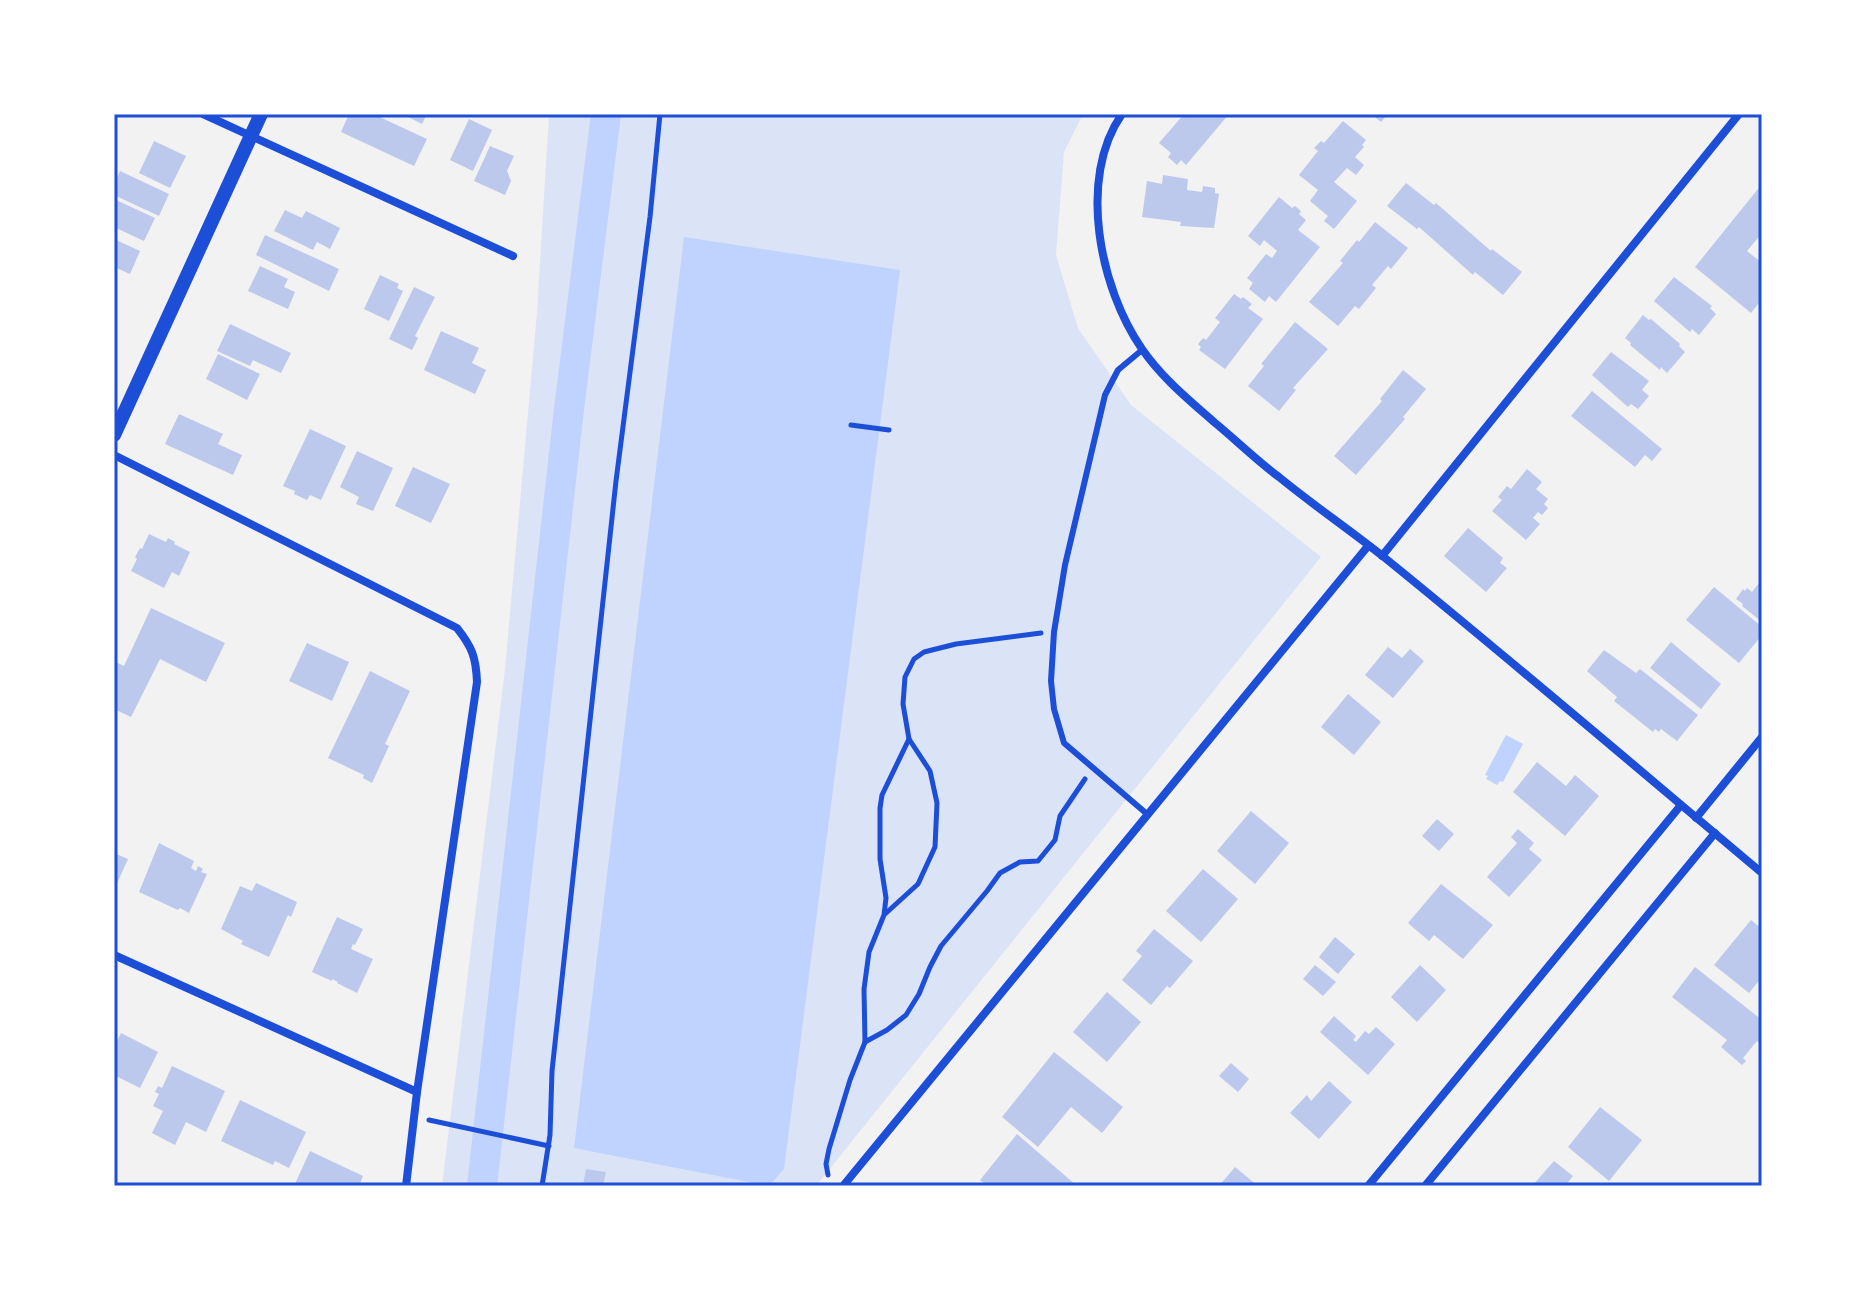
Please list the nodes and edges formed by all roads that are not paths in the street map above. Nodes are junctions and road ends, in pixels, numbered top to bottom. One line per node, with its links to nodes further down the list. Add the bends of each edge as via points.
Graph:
1 (203, 114): 5 (street)
2 (261, 114): 5 (street)
3 (1122, 114): 7 (street, via 1105,154 1098,223 1112,291)
4 (1739, 114): 11 (street)
5 (250, 136): 6 (street); 8 (street)
6 (513, 256)
7 (1142, 350): 10 (street, via 1165,379); 14 (lane, via 1118,370 1105,395 1065,565 1051,681 1064,743)
8 (114, 435)
9 (114, 455): 19 (street, via 457,628 469,643 477,682)
10 (1368, 546): 11 (street); 14 (street)
11 (1382, 556): 13 (street)
12 (1762, 737): 15 (street)
13 (1681, 805): 15 (street); 22 (street)
14 (1147, 814): 21 (street)
15 (1696, 818): 16 (street)
16 (1715, 833): 17 (street); 23 (street)
17 (1762, 873)
18 (114, 955): 19 (street)
19 (417, 1092): 20 (street)
20 (406, 1186)
21 (843, 1186)
22 (1368, 1186)
23 (1425, 1186)

